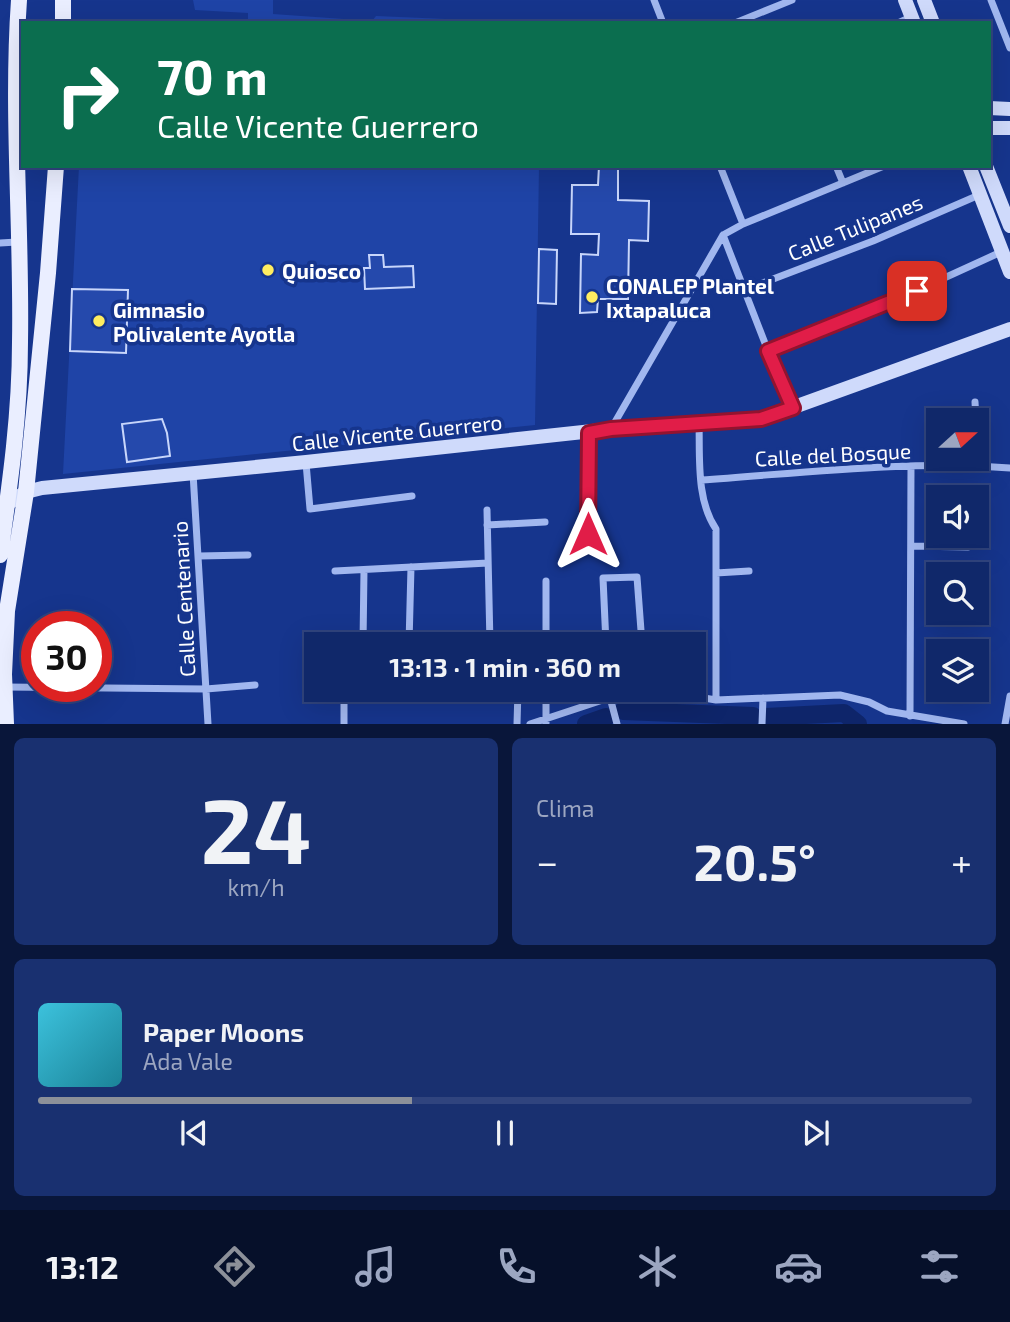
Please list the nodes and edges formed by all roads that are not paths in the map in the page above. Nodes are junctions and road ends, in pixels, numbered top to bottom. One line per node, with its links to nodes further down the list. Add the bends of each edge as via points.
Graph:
1 (19, 0): 13 (main road)
2 (63, 0): 8 (main road)
3 (654, 0): 9 (street)
4 (792, 0): 10 (street)
5 (905, 0): 11 (street)
6 (924, 0): 12 (street)
7 (991, 0): 14 (street)
8 (63, 21)
9 (662, 21)
10 (740, 21)
11 (908, 21)
12 (932, 21)
13 (20, 40): 15 (main road)
14 (1010, 48)
15 (19, 99): 31 (main road)
16 (991, 108): 17 (street)
17 (1010, 109)
18 (991, 128): 19 (street)
19 (1010, 128)
20 (56, 168): 51 (main road)
21 (721, 168): 28 (street)
22 (837, 168): 26 (street)
23 (879, 168): 26 (street)
24 (970, 168): 27 (street)
25 (987, 168): 29 (street)
26 (843, 183): 28 (street)
27 (979, 195): 33 (street); 35 (street, Calle Tulipanes)
28 (743, 224): 30 (street)
29 (1010, 226)
30 (723, 236): 35 (street); 42 (street)
31 (17, 242): 32 (street); 53 (main road, via 20,342 16,441)
32 (0, 243)
33 (1001, 252): 34 (street); 37 (street)
34 (1010, 272)
35 (744, 290): 37 (street)
36 (1010, 329): 39 (street, Calle Vicente Guerrero)
37 (768, 351): 39 (street)
38 (975, 402): 40 (street)
39 (793, 408): 41 (street, Calle Vicente Guerrero, via 761,419)
40 (975, 408)
41 (699, 422): 42 (street, Calle Vicente Guerrero); 50 (street)
42 (611, 429): 43 (street, Calle Vicente Guerrero)
43 (589, 433): 44 (street, Calle Vicente Guerrero); 57 (street)
44 (306, 462): 49 (street, Calle Vicente Guerrero); 52 (street, via 310,509)
45 (911, 467): 46 (street, Calle del Bosque); 50 (street, Calle del Bosque); 58 (street)
46 (926, 467)
47 (989, 467): 48 (street, Calle del Bosque)
48 (1010, 468)
49 (193, 474): 51 (street, Calle Vicente Guerrero); 62 (street, Calle Centenario)
50 (701, 480): 68 (street, via 707,517 716,529)
51 (26, 492): 53 (street, Calle Vicente Guerrero); 77 (main road, via 7,611)
52 (412, 496)
53 (4, 504): 60 (main road)
54 (487, 510): 56 (street)
55 (545, 522): 56 (street)
56 (487, 524): 63 (street)
57 (588, 534)
58 (911, 546): 59 (street); 89 (street)
59 (926, 546)
60 (0, 555)
61 (248, 555): 62 (street)
62 (199, 556): 78 (street, Calle Centenario)
63 (488, 563): 64 (street); 72 (street)
64 (411, 568): 65 (street); 71 (street)
65 (364, 570): 66 (street); 70 (street)
66 (335, 571)
67 (749, 571): 68 (street)
68 (716, 573): 82 (street)
69 (546, 581): 73 (street)
70 (363, 632)
71 (409, 632)
72 (490, 632)
73 (546, 632)
74 (605, 632): 75 (street, via 603,578 637,576)
75 (641, 632)
76 (255, 685): 78 (street)
77 (5, 687): 78 (street); 91 (main road)
78 (206, 689): 92 (street, Calle Centenario)
79 (1010, 696): 88 (street)
80 (706, 698): 82 (street)
81 (763, 698): 82 (street); 89 (street, via 840,695); 97 (street)
82 (716, 700)
83 (344, 702): 93 (street)
84 (518, 702): 94 (street)
85 (546, 702): 90 (street)
86 (590, 702): 90 (street)
87 (611, 702): 96 (street)
88 (1009, 705): 99 (street)
89 (910, 716): 98 (street)
90 (546, 721): 95 (street)
91 (6, 723)
92 (208, 723)
93 (344, 723)
94 (517, 723)
95 (530, 723)
96 (617, 723)
97 (762, 723)
98 (964, 723)
99 (1005, 723)

